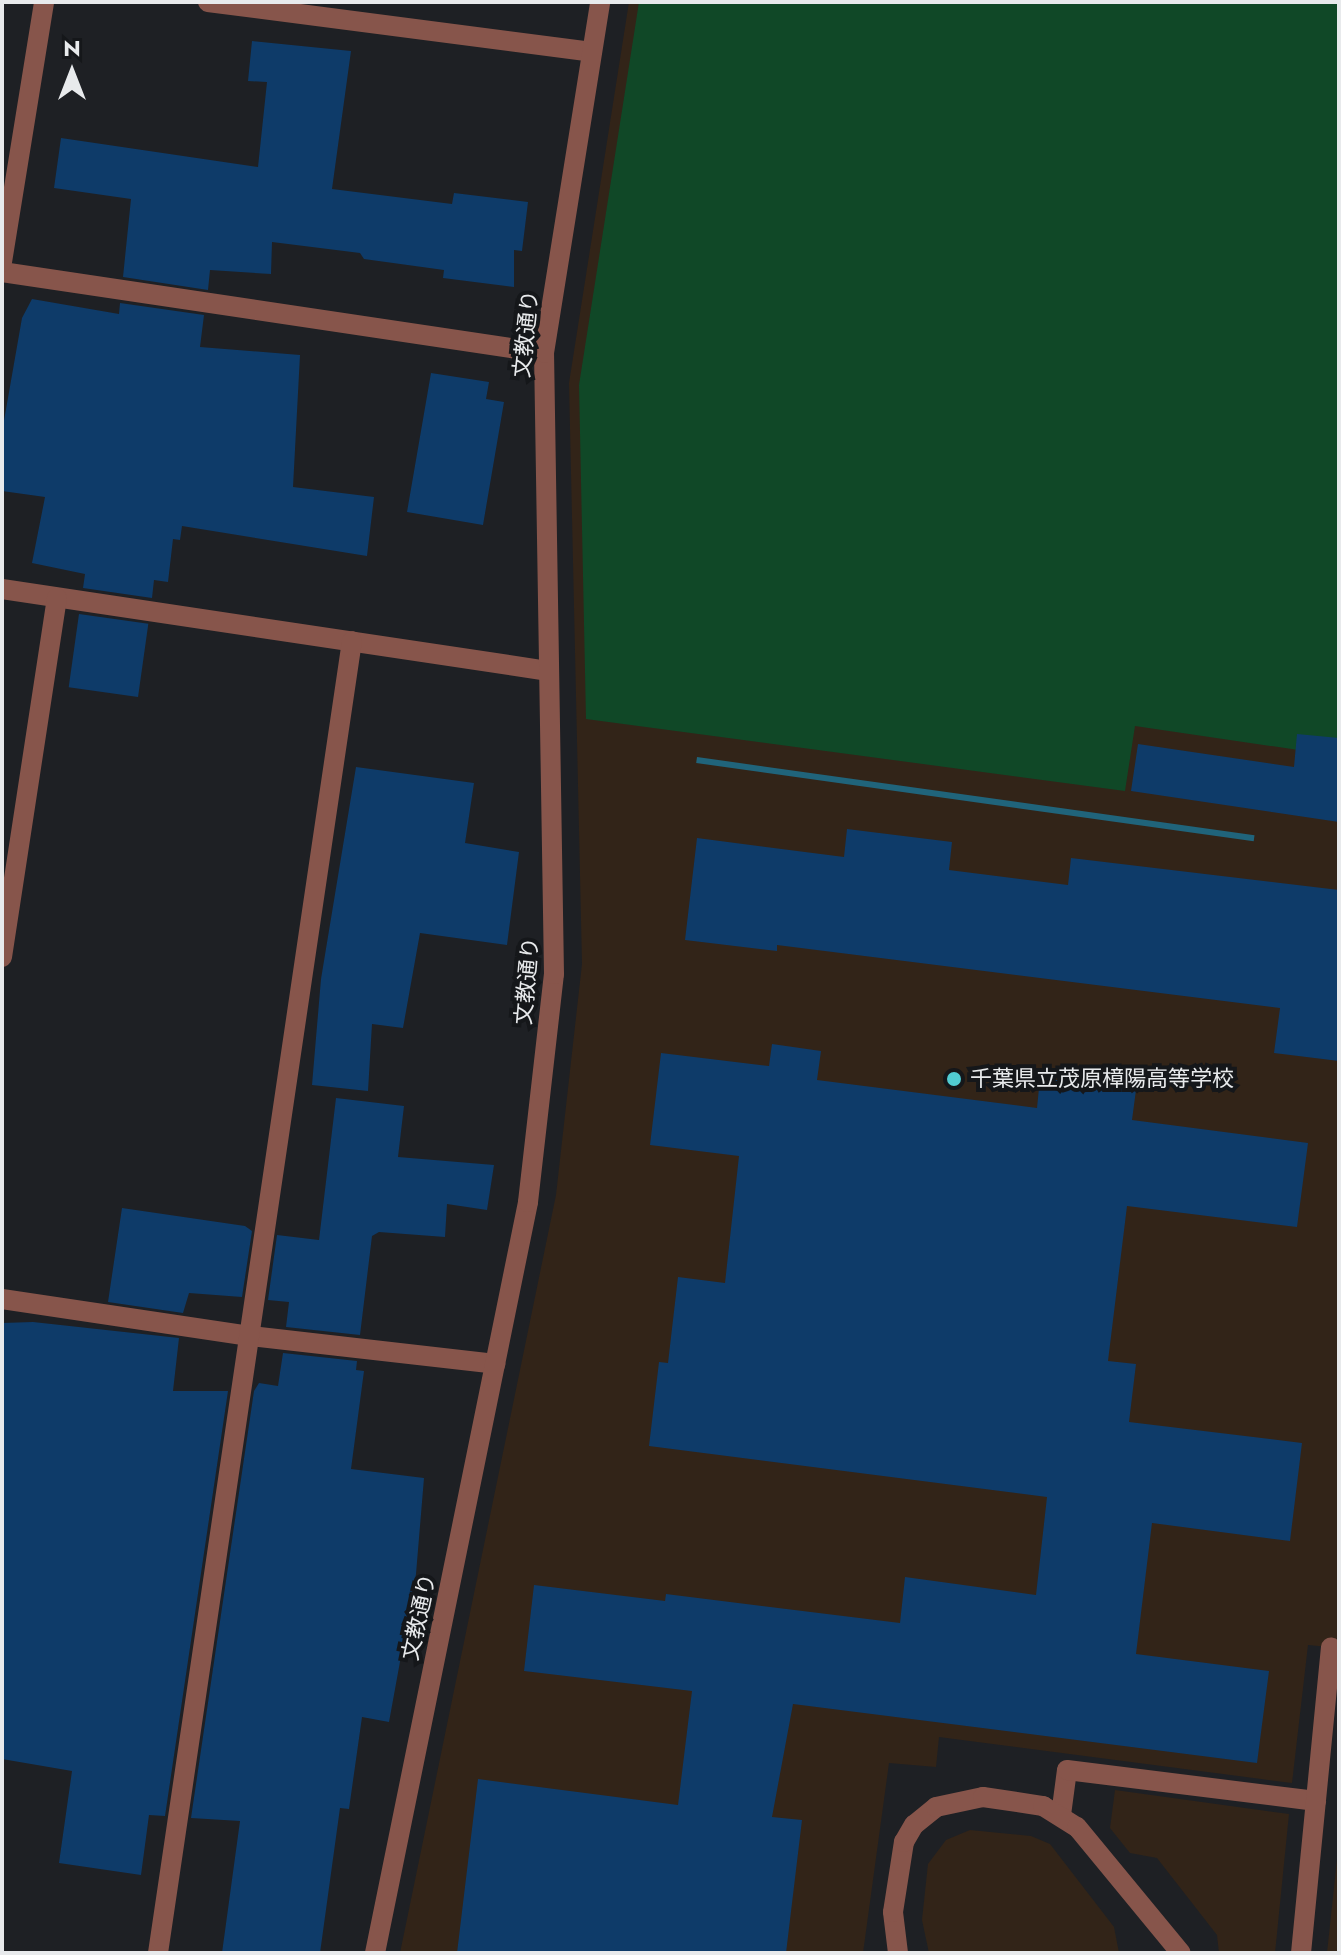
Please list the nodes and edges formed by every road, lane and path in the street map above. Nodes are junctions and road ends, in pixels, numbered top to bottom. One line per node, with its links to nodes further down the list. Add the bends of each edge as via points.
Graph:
1 (44, 2): 5 (street)
2 (208, 2): 4 (street)
3 (600, 2): 4 (street, 文教通り)
4 (592, 52): 7 (street, 文教通り)
5 (2, 262)
6 (2, 272): 7 (street)
7 (544, 353): 11 (street, 文教通り)
8 (2, 589): 9 (street)
9 (57, 598): 10 (street); 12 (street)
10 (352, 641): 11 (street); 14 (street)
11 (549, 671): 15 (street, 文教通り, via 554,974 528,1202)
12 (2, 957)
13 (2, 1299): 14 (street)
14 (251, 1336): 15 (street); 19 (street)
15 (495, 1364): 20 (street, 文教通り)
16 (1331, 1647): 17 (street)
17 (1316, 1801): 18 (street, via 1067,1770); 23 (street)
18 (1061, 1815): 21 (street, via 1010,1797 983,1797 936,1807 914,1825 897,1864 893,1912); 22 (street, via 1077,1827)
19 (158, 1953)
20 (375, 1953)
21 (898, 1953)
22 (1181, 1953)
23 (1301, 1953)

